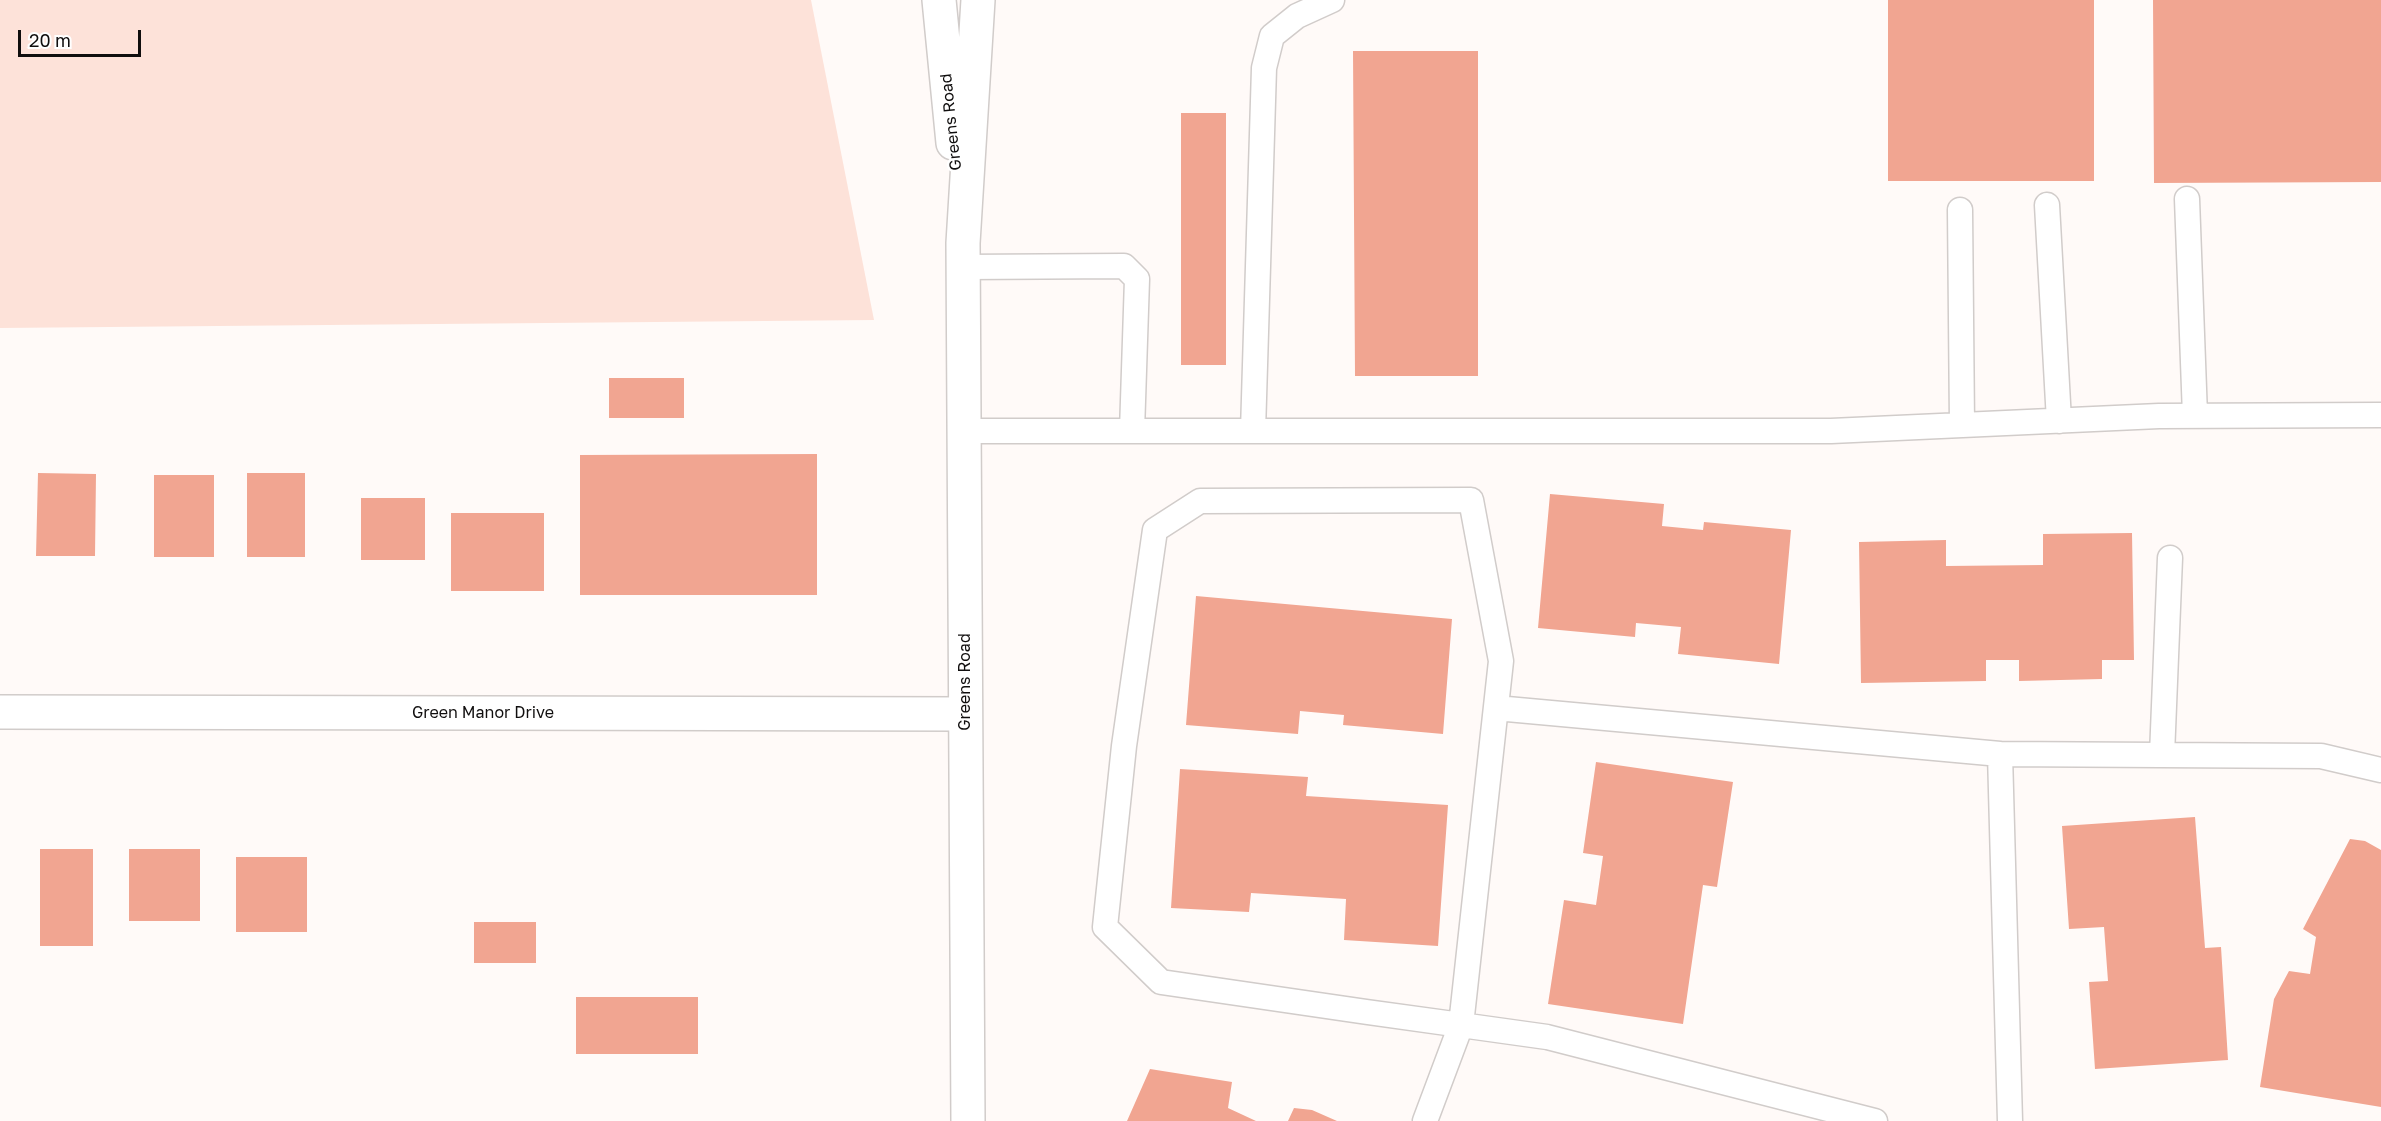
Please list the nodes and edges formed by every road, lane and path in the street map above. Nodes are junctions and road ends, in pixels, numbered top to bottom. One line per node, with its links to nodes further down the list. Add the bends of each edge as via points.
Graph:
1 (939, 0): 7 (main road, Greens Road)
2 (978, 0): 7 (main road, Greens Road)
3 (1332, 0): 14 (lane, via 1297,16 1272,36 1264,68)
4 (2187, 199): 9 (lane)
5 (2047, 205): 10 (lane)
6 (1960, 210): 11 (lane)
7 (963, 255): 12 (main road, Greens Road); 13 (lane, via 1124,266 1137,279)
8 (2381, 415): 9 (lane)
9 (2195, 416): 10 (lane)
10 (2059, 421): 11 (lane)
11 (1962, 425): 14 (lane, via 1831,431)
12 (964, 431): 13 (lane); 18 (main road, Greens Road)
13 (1132, 431): 14 (lane)
14 (1253, 431)
15 (2170, 558): 20 (lane)
16 (1496, 708): 19 (lane); 22 (lane); 22 (lane, via 1501,661 1472,500 1200,501 1155,530 1124,746 1105,927 1161,982)
17 (0, 712): 18 (main road, Green Manor Drive)
18 (965, 714): 23 (main road, Greens Road)
19 (2000, 754): 20 (lane); 26 (lane)
20 (2162, 755): 21 (lane, via 2321,756)
21 (2381, 770)
22 (1461, 1025): 24 (lane); 25 (lane, via 1548,1037)
23 (968, 1121)
24 (1425, 1121)
25 (1875, 1121)
26 (2010, 1121)

